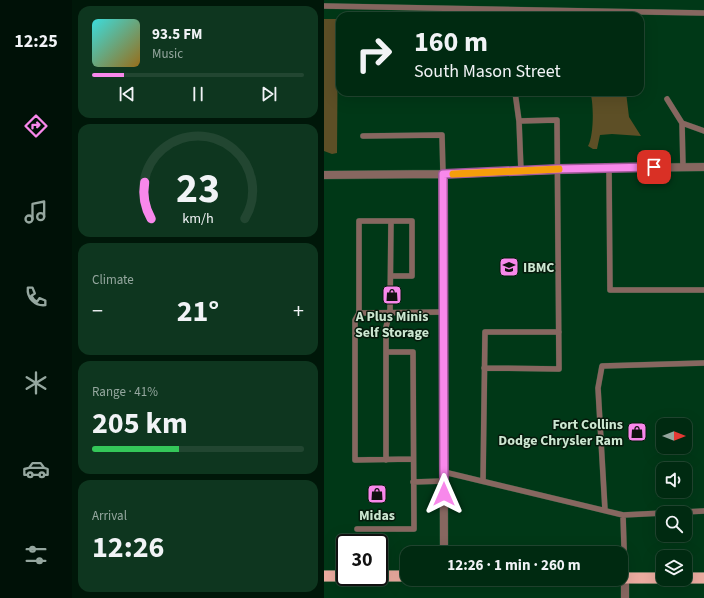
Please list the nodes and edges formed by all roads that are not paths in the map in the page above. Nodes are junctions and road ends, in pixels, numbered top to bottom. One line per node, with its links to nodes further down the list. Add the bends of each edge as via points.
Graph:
1 (324, 6): 2 (lane)
2 (704, 13)
3 (516, 96): 5 (lane)
4 (667, 99): 6 (lane)
5 (519, 121): 12 (lane, via 557,120); 13 (lane)
6 (682, 123): 7 (lane); 9 (lane)
7 (704, 131)
8 (363, 136): 14 (lane, via 442,135)
9 (683, 167): 10 (street); 11 (street)
10 (704, 167)
11 (609, 168): 12 (street); 18 (lane, via 610,290)
12 (558, 169): 13 (street); 22 (lane)
13 (521, 171): 14 (street)
14 (443, 174): 15 (street); 20 (street)
15 (324, 175)
16 (391, 221): 17 (lane); 17 (lane, via 412,221 412,276); 21 (lane, via 359,221)
17 (391, 276): 19 (lane)
18 (704, 290)
19 (390, 312): 20 (lane); 21 (lane); 23 (lane, via 386,327)
20 (443, 312): 28 (street)
21 (358, 313): 27 (lane, via 355,320 355,460)
22 (559, 332): 25 (lane, via 484,332); 25 (lane, via 559,369)
23 (386, 352): 26 (lane, via 413,352); 27 (lane)
24 (704, 363): 31 (lane, via 602,366 598,388)
25 (484, 368): 29 (lane)
26 (413, 459): 27 (lane); 30 (lane)
27 (386, 460)
28 (444, 477): 29 (lane); 30 (lane); 35 (street)
29 (483, 481): 31 (lane)
30 (413, 482): 34 (lane, via 414,529)
31 (605, 510): 33 (lane)
32 (704, 510): 33 (lane)
33 (623, 514): 36 (lane)
34 (357, 529)
35 (444, 546)
36 (623, 546)
37 (324, 576): 38 (highway)
38 (336, 576)
39 (388, 576): 40 (highway)
40 (400, 576)
41 (628, 578): 42 (highway)
42 (656, 578)
43 (692, 578): 44 (highway)
44 (704, 578)
45 (624, 586): 46 (street)
46 (625, 598)

